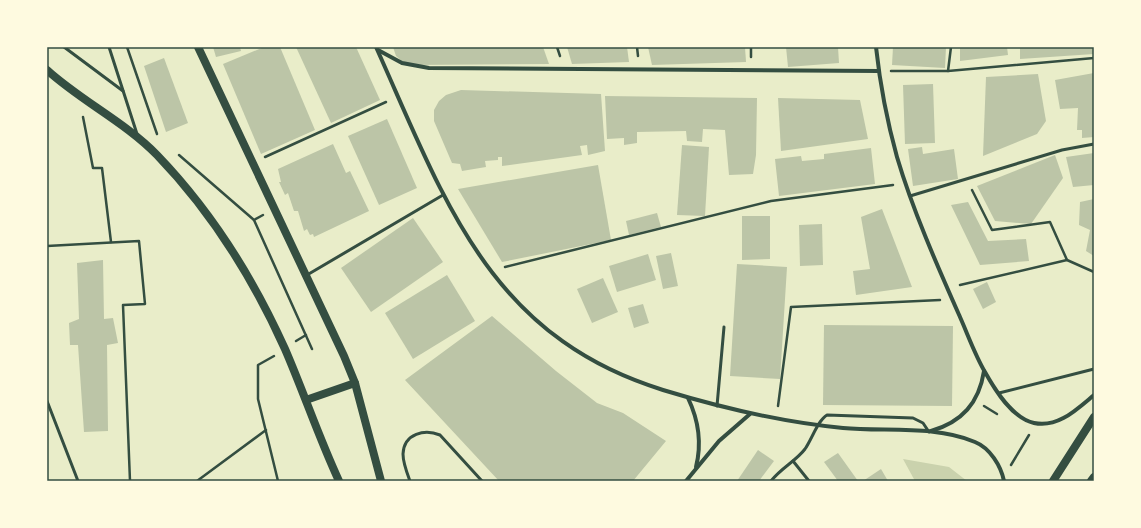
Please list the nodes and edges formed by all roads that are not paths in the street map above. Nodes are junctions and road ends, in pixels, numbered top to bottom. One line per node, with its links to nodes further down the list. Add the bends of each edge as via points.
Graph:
1 (64, 47): 8 (lane)
2 (109, 47): 8 (lane)
3 (198, 47): 13 (main road)
4 (876, 47): 7 (street)
5 (377, 48): 7 (street, via 402,63 429,68); 11 (street)
6 (47, 70): 9 (main road)
7 (879, 71): 12 (street, via 890,128)
8 (123, 91): 9 (lane)
9 (138, 138): 21 (main road, via 157,155 192,195 225,238 253,284 285,349)
10 (1094, 144): 12 (lane, via 1062,150)
11 (443, 195): 13 (lane); 20 (street, via 489,271 530,315 577,352 631,379)
12 (910, 196): 16 (street)
13 (306, 276): 17 (main road)
14 (724, 327): 23 (lane)
15 (1094, 369): 18 (lane)
16 (984, 371): 18 (street); 27 (street, via 982,386 967,411 956,421)
17 (355, 384): 21 (main road); 33 (main road)
18 (999, 393): 19 (street, via 1020,417 1033,423 1048,424 1062,420)
19 (1094, 395)
20 (688, 398): 23 (street); 29 (street, via 696,416 700,437)
21 (306, 400): 32 (main road)
22 (47, 401): 31 (lane)
23 (717, 406): 24 (street)
24 (750, 414): 26 (street); 29 (street, via 719,441)
25 (1094, 417): 40 (main road)
26 (819, 426): 27 (street); 27 (lane, via 820,420 827,415 906,418 918,420); 28 (lane, via 805,449)
27 (929, 432): 39 (street, via 954,434 978,443 996,460)
28 (793, 461): 37 (lane); 38 (lane)
29 (695, 470): 36 (street)
30 (1094, 477): 41 (main road)
31 (78, 481)
32 (340, 481)
33 (381, 481)
34 (410, 481): 35 (lane, via 404,461 404,446 414,435 432,432 440,435)
35 (482, 481)
36 (686, 481)
37 (771, 481)
38 (809, 481)
39 (1004, 481)
40 (1053, 481)
41 (1091, 481)

